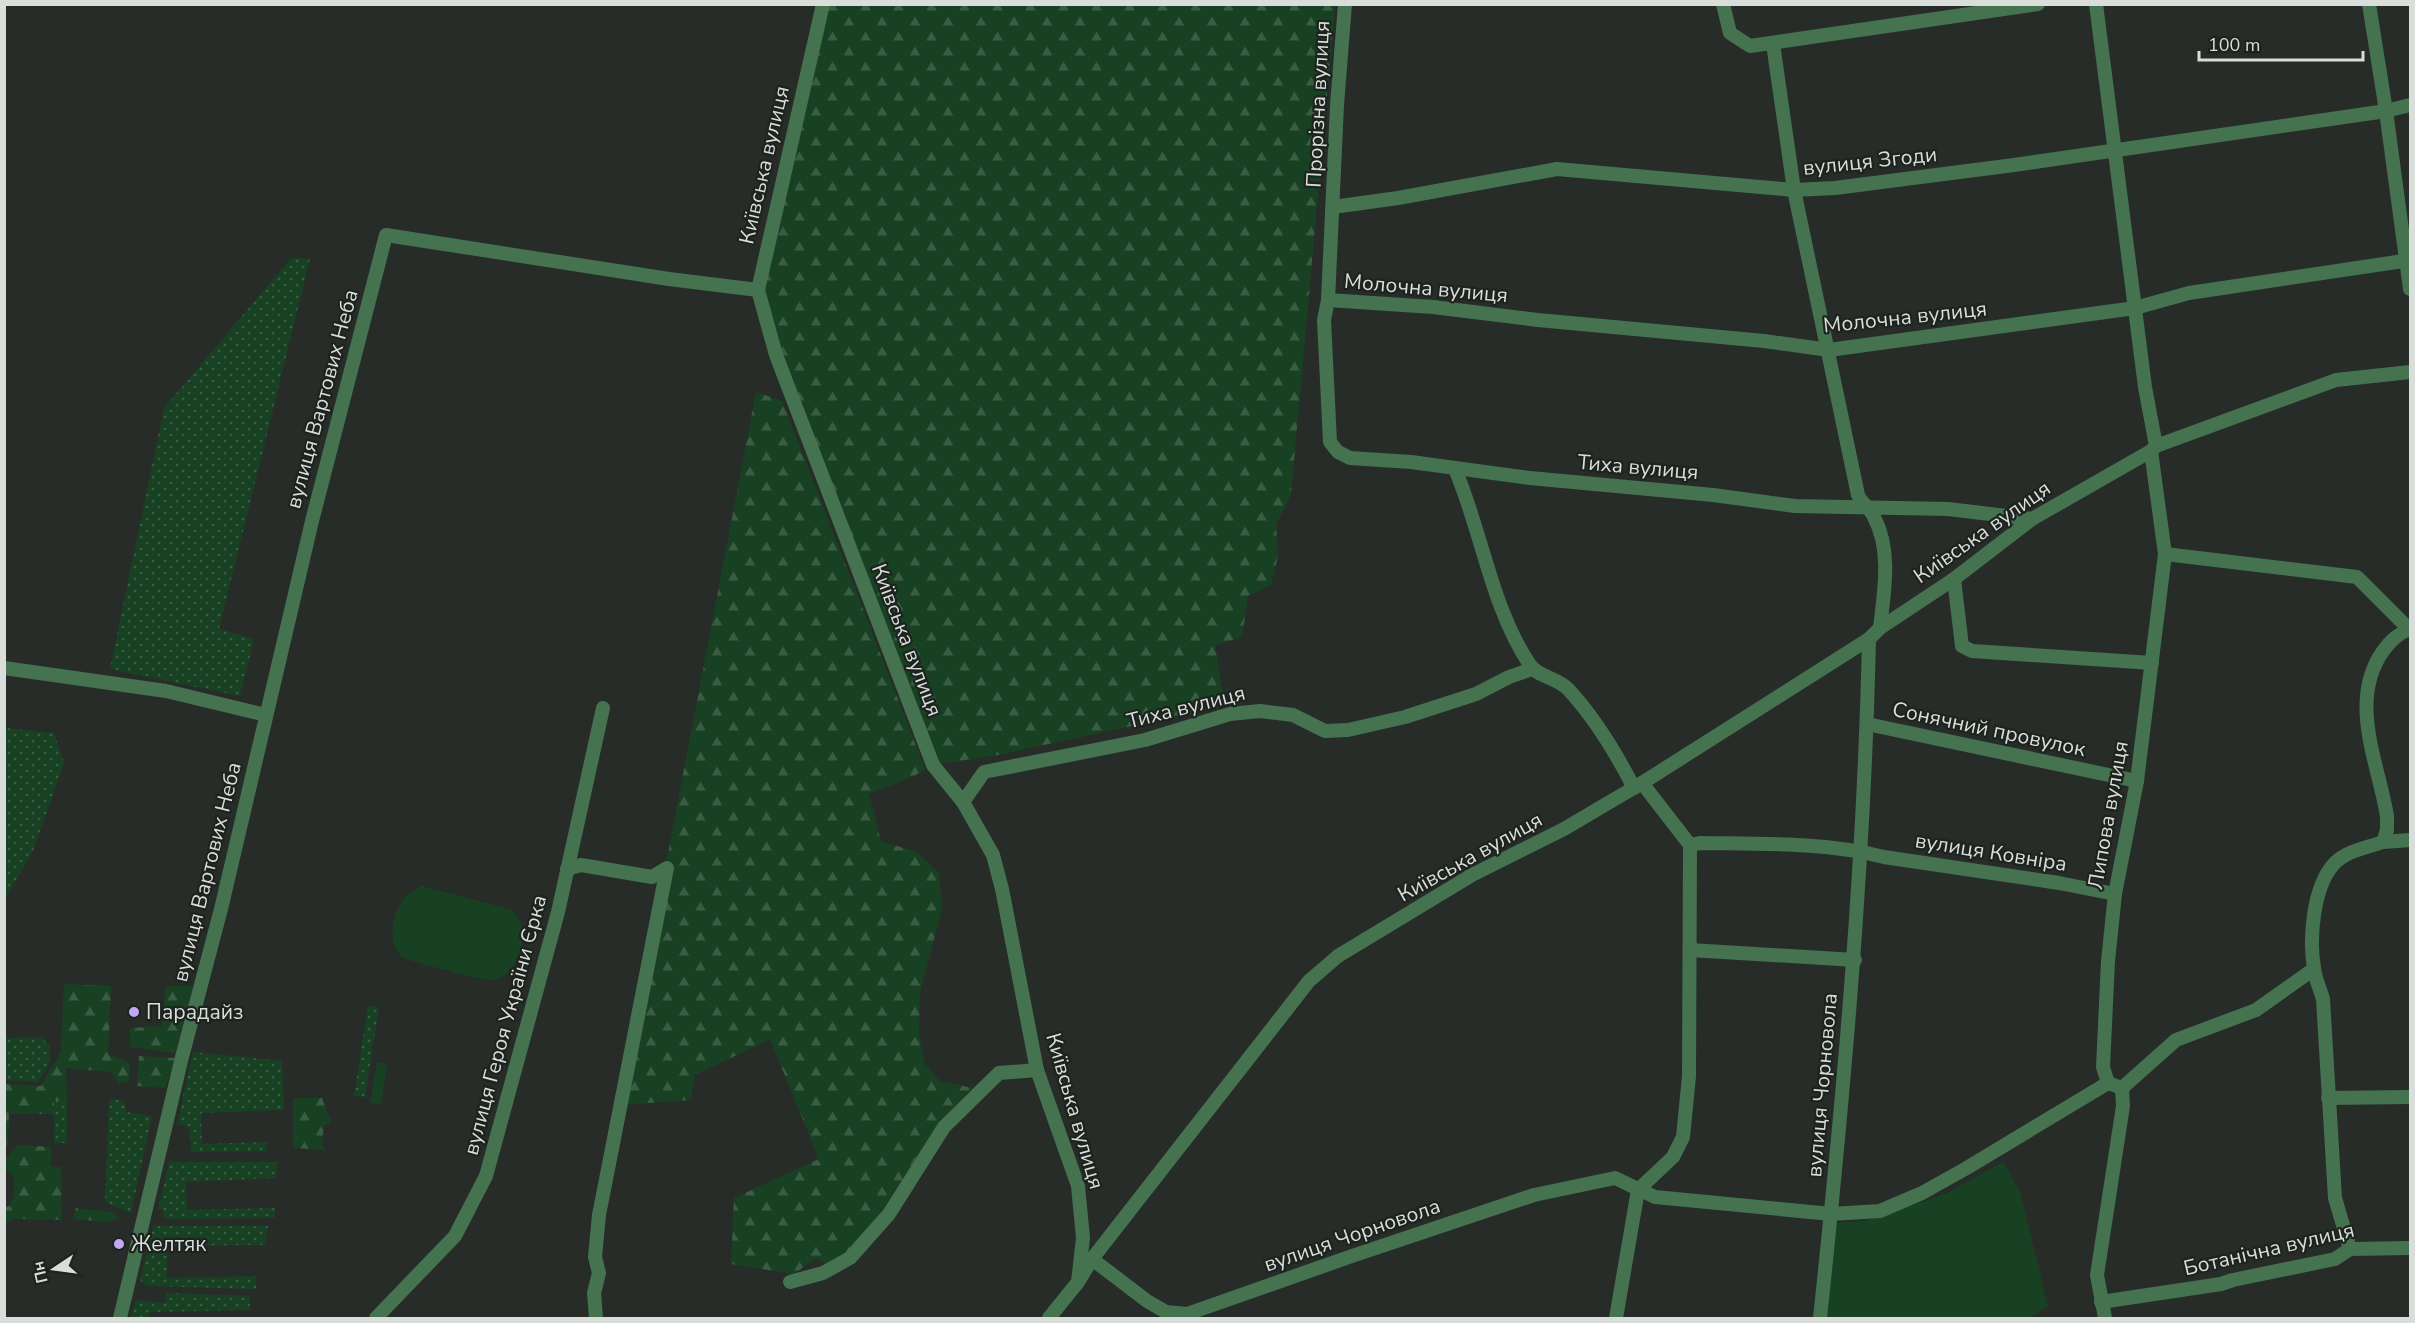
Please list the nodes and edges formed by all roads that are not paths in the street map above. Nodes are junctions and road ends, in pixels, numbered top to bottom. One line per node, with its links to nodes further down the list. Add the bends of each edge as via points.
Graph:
1 (823, 4): 15 (street, Київська вулиця)
2 (1346, 4): 12 (street, Прорізна вулиця)
3 (1723, 4): 7 (street, via 1730,33 1750,46)
4 (2038, 4): 7 (street)
5 (2096, 4): 10 (street, Липова вулиця)
6 (2369, 4): 9 (street)
7 (1773, 44): 11 (street)
8 (2410, 105): 9 (street, вулиця Згоди)
9 (2386, 111): 10 (street, вулиця Згоди); 13 (street)
10 (2115, 150): 11 (street, вулиця Згоди, via 1835,188); 17 (street, Липова вулиця)
11 (1794, 190): 12 (street, вулиця Згоди, via 1557,169); 18 (street)
12 (1333, 207): 16 (street, Прорізна вулиця)
13 (2408, 260): 14 (street); 17 (street, Молочна вулиця, via 2189,293)
14 (2410, 289)
15 (758, 290): 33 (street, вулиця Вартових Неба, via 386,234); 37 (street, Київська вулиця, via 776,355 924,743 933,765)
16 (1328, 300): 18 (street, Молочна вулиця, via 1433,307); 21 (street, Тиха вулиця, via 1325,331 1330,442 1350,458)
17 (2135, 308): 18 (street, Молочна вулиця); 20 (street, Липова вулиця)
18 (1829, 350): 22 (street, via 1858,495)
19 (2410, 372): 20 (street, Київська вулиця, via 2336,381)
20 (2154, 448): 23 (street, Київська вулиця); 24 (street, Липова вулиця)
21 (1455, 469): 22 (street, Тиха вулиця, via 1795,506); 31 (street, via 1495,588 1517,645)
22 (1868, 507): 23 (street, Тиха вулиця, via 1948,509); 26 (street, via 1882,540 1886,566)
23 (2032, 519): 25 (street, Київська вулиця)
24 (2165, 554): 27 (street, via 2356,577); 29 (street, Липова вулиця)
25 (1954, 579): 26 (street, Київська вулиця); 29 (street, via 1959,636 1962,646 1972,651)
26 (1880, 628): 28 (street, Київська вулиця)
27 (2410, 629): 39 (street, via 2390,641 2378,658 2365,700 2368,733 2387,816)
28 (1869, 639): 34 (street, вулиця Чорновола); 36 (street, Київська вулиця)
29 (2152, 663): 35 (street, Липова вулиця)
30 (4, 668): 33 (street, via 166,691)
31 (1532, 669): 36 (street, via 1566,687); 37 (street, Тиха вулиця, via 1466,697 1348,730 1325,731 1293,715 1271,712 1230,714 1145,740 984,772)
32 (603, 708): 42 (street, вулиця Героя України Єрка)
33 (266, 715): 60 (street, вулиця Вартових Неба)
34 (1867, 724): 35 (street, Сонячний провулок); 41 (street, вулиця Чорновола)
35 (2137, 781): 43 (street, Липова вулиця)
36 (1638, 785): 40 (street); 56 (street, Київська вулиця, via 1564,829 1472,875 1338,956 1316,975)
37 (963, 802): 47 (street, Київська вулиця, via 993,855)
38 (2410, 840): 39 (street)
39 (2383, 842): 46 (street, via 2350,853 2332,865 2319,892 2312,928)
40 (1690, 844): 41 (street, via 1781,844); 44 (street)
41 (1861, 851): 43 (street, вулиця Ковніра); 45 (street, вулиця Чорновола)
42 (567, 870): 61 (street, вулиця Героя України Єрка, via 486,1176 455,1236); 62 (street, via 581,865 652,877 667,868 599,1215)
43 (2115, 894): 48 (street, Липова вулиця, via 2103,1067)
44 (1690, 950): 45 (street); 52 (street, via 1689,1076 1683,1137 1673,1157)
45 (1855, 960): 53 (street, вулиця Чорновола)
46 (2314, 969): 49 (street, via 2256,1010 2176,1040); 51 (street, via 2324,999)
47 (1037, 1070): 57 (street, via 999,1074 944,1127 889,1214 850,1258 823,1273); 58 (street, Київська вулиця, via 1078,1186 1083,1238)
48 (2108, 1083): 49 (street); 53 (street, via 1922,1192 1880,1211)
49 (2122, 1088): 59 (street, via 2123,1106 2097,1275)
50 (2410, 1097): 51 (street)
51 (2328, 1098): 55 (street, via 2335,1198)
52 (1638, 1190): 53 (street, вулиця Чорновола, via 1654,1197); 56 (street, вулиця Чорновола, via 1615,1178 1534,1195 1187,1314 1166,1312); 64 (street)
53 (1831, 1214): 65 (street, вулиця Чорновола)
54 (2410, 1248): 55 (street, Ботанічна вулиця)
55 (2350, 1249): 59 (street, Ботанічна вулиця, via 2335,1258 2221,1284)
56 (1092, 1259): 58 (street, Київська вулиця)
57 (790, 1282)
58 (1078, 1282): 63 (street, Київська вулиця)
59 (2102, 1302): 66 (street)
60 (120, 1318)
61 (376, 1318)
62 (596, 1318)
63 (1049, 1318)
64 (1616, 1318)
65 (1820, 1318)
66 (2105, 1318)

